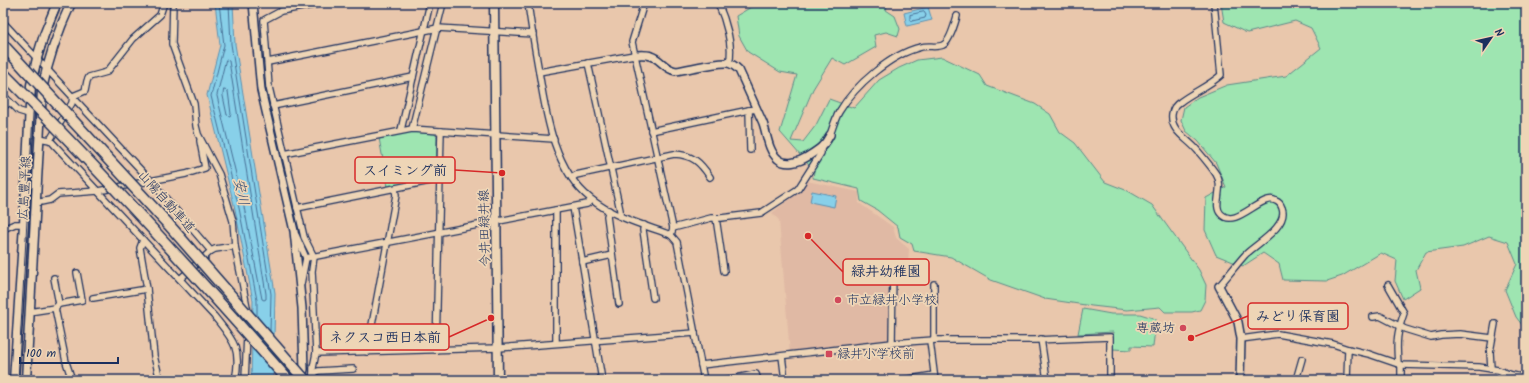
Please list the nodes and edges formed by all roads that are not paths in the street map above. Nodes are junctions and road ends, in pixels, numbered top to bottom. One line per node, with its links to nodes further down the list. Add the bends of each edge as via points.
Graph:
1 (58, 3): 23 (main road, 広島豊平線)
2 (71, 3): 27 (main road, 広島豊平線, via 55,38)
3 (164, 3): 32 (street, via 160,15 133,38 107,72 89,77 85,91)
4 (172, 3): 42 (street, via 172,44 194,104)
5 (253, 3): 72 (street, via 261,90)
6 (324, 3): 14 (street)
7 (430, 3): 18 (street)
8 (443, 3): 17 (street)
9 (494, 3): 19 (main road, 今井田緑井線)
10 (528, 3): 20 (street)
11 (644, 3): 22 (street, via 632,42)
12 (718, 3): 26 (street, via 727,29)
13 (1214, 3): 91 (street, via 1221,75 1173,108 1174,127 1197,149 1217,175 1220,190 1217,206 1220,214 1226,218 1234,218 1269,199 1276,200 1284,213 1281,221 1269,235 1246,254)
14 (317, 4): 24 (street, via 281,11 264,20)
15 (957, 16): 44 (street, via 948,40 943,45 921,47 891,60 863,83 839,113)
16 (3, 22): 23 (street)
17 (438, 28): 18 (street); 19 (street); 38 (street)
18 (424, 30): 24 (street); 30 (street)
19 (494, 31): 20 (street); 43 (main road, 今井田緑井線)
20 (532, 34): 28 (street)
21 (3, 45): 120 (highway, 山陽自動車道, bridge)
22 (634, 55): 25 (street); 26 (street, via 650,55 669,70 676,71); 41 (street)
23 (37, 58): 27 (street); 37 (main road, 広島豊平線, via 31,85)
24 (268, 62): 34 (street)
25 (588, 63): 28 (street); 52 (street)
26 (729, 64): 36 (street, via 739,70)
27 (46, 68): 32 (street); 45 (main road, 広島豊平線)
28 (539, 72): 46 (street, via 546,115)
29 (3, 73): 130 (highway, 山陽自動車道, bridge, via 159,235)
30 (413, 77): 34 (street); 39 (street)
31 (3, 96): 33 (street)
32 (73, 96): 47 (street); 56 (street)
33 (10, 102): 35 (street); 37 (street, via 19,111)
34 (273, 106): 50 (street)
35 (3, 107)
36 (753, 109): 41 (street); 48 (street, via 771,148 784,163 804,159); 49 (street)
37 (29, 114): 68 (main road, 広島豊平線)
38 (412, 129): 39 (street); 40 (street)
39 (401, 130): 50 (street)
40 (441, 131): 43 (street); 55 (street)
41 (651, 131): 51 (street)
42 (198, 134): 56 (street, via 205,168); 77 (street, via 219,174 233,221)
43 (496, 135): 46 (street); 67 (main road, 今井田緑井線)
44 (830, 135): 48 (street)
45 (39, 138): 47 (street); 60 (main road, 広島豊平線)
46 (554, 139): 54 (street)
47 (50, 140): 58 (street)
48 (821, 148): 66 (street, via 821,153 798,189 761,213)
49 (750, 150)
50 (284, 154): 62 (street)
51 (657, 158): 52 (street); 53 (street, via 680,155 697,160); 70 (street)
52 (611, 168): 54 (street); 65 (street)
53 (710, 177)
54 (572, 178): 59 (street)
55 (440, 180): 57 (street); 73 (street)
56 (152, 181): 58 (street); 78 (street)
57 (394, 189): 62 (street); 76 (street, via 396,195)
58 (98, 191): 60 (street, via 58,194 50,200); 75 (street)
59 (591, 200): 61 (street, via 587,204); 64 (street)
60 (36, 203): 97 (main road, 広島豊平線)
61 (573, 207): 63 (street); 82 (street)
62 (297, 208): 80 (street, via 304,237)
63 (556, 210): 67 (street); 108 (street)
64 (609, 210): 65 (street); 79 (street, via 607,216)
65 (620, 216): 69 (street)
66 (716, 218): 70 (street); 84 (street)
67 (497, 222): 73 (street); 109 (main road, 今井田緑井線)
68 (24, 224): 71 (street, via 15,224); 124 (main road, 広島豊平線)
69 (644, 225): 74 (street); 94 (street)
70 (673, 228): 74 (street)
71 (3, 229)
72 (294, 231): 81 (street); 90 (street)
73 (439, 233): 76 (street); 111 (street)
74 (671, 235): 101 (street, via 677,242)
75 (143, 240): 87 (street); 92 (street, via 140,248)
76 (386, 243): 80 (street); 112 (street)
77 (235, 246): 78 (street); 129 (street, via 248,312)
78 (211, 251): 87 (street)
79 (612, 255): 82 (street); 95 (street)
80 (314, 257): 81 (street); 113 (street, via 312,271)
81 (306, 258): 90 (street)
82 (582, 262): 106 (street)
83 (909, 266): 107 (street, via 893,266)
84 (724, 271)
85 (77, 273): 96 (street, via 82,300)
86 (54, 278): 96 (street)
87 (180, 279): 128 (street, via 234,342 237,350)
88 (934, 284): 105 (street)
89 (1388, 285): 100 (street, via 1404,313)
90 (300, 286): 131 (street, via 304,369)
91 (1219, 286): 104 (street, via 1238,322)
92 (147, 288): 93 (street); 127 (street, via 154,356)
93 (93, 298)
94 (653, 298)
95 (619, 304)
96 (57, 306): 97 (street); 126 (street, via 66,362)
97 (30, 312): 125 (main road, 広島豊平線)
98 (1373, 316): 100 (street, via 1380,316)
99 (1495, 324): 102 (street)
100 (1400, 326): 102 (street, via 1431,337 1460,334); 117 (street, via 1396,346)
101 (695, 333): 106 (street); 116 (street)
102 (1492, 338): 118 (street)
103 (1041, 339): 105 (street); 140 (street); 141 (street, via 1110,337)
104 (1241, 339): 110 (street, via 1278,334); 142 (street)
105 (932, 340): 107 (street); 121 (street)
106 (596, 341): 108 (street); 134 (street)
107 (892, 343): 114 (street)
108 (556, 344): 109 (street)
109 (498, 348): 111 (street); 133 (main road, 今井田緑井線)
110 (1348, 349): 117 (street); 144 (street)
111 (436, 350): 112 (street)
112 (367, 352): 113 (street)
113 (316, 353): 120 (street)
114 (782, 356): 116 (street); 138 (street)
115 (1302, 359): 143 (street)
116 (701, 364): 135 (street)
117 (1399, 364): 118 (street); 145 (street)
118 (1491, 369): 122 (street)
119 (353, 370): 120 (street, via 318,370)
120 (309, 377): 132 (street)
121 (934, 378): 139 (street)
122 (1511, 378): 123 (street)
123 (1526, 378)
124 (14, 380)
125 (26, 380)
126 (72, 380)
127 (160, 380)
128 (235, 380)
129 (245, 380)
130 (288, 380)
131 (302, 380)
132 (318, 380)
133 (498, 380)
134 (602, 380)
135 (704, 380)
136 (726, 380): 137 (street, via 756,374)
137 (758, 380)
138 (786, 380)
139 (904, 380)
140 (1047, 380)
141 (1110, 380)
142 (1240, 380)
143 (1296, 380)
144 (1347, 380)
145 (1401, 380)

